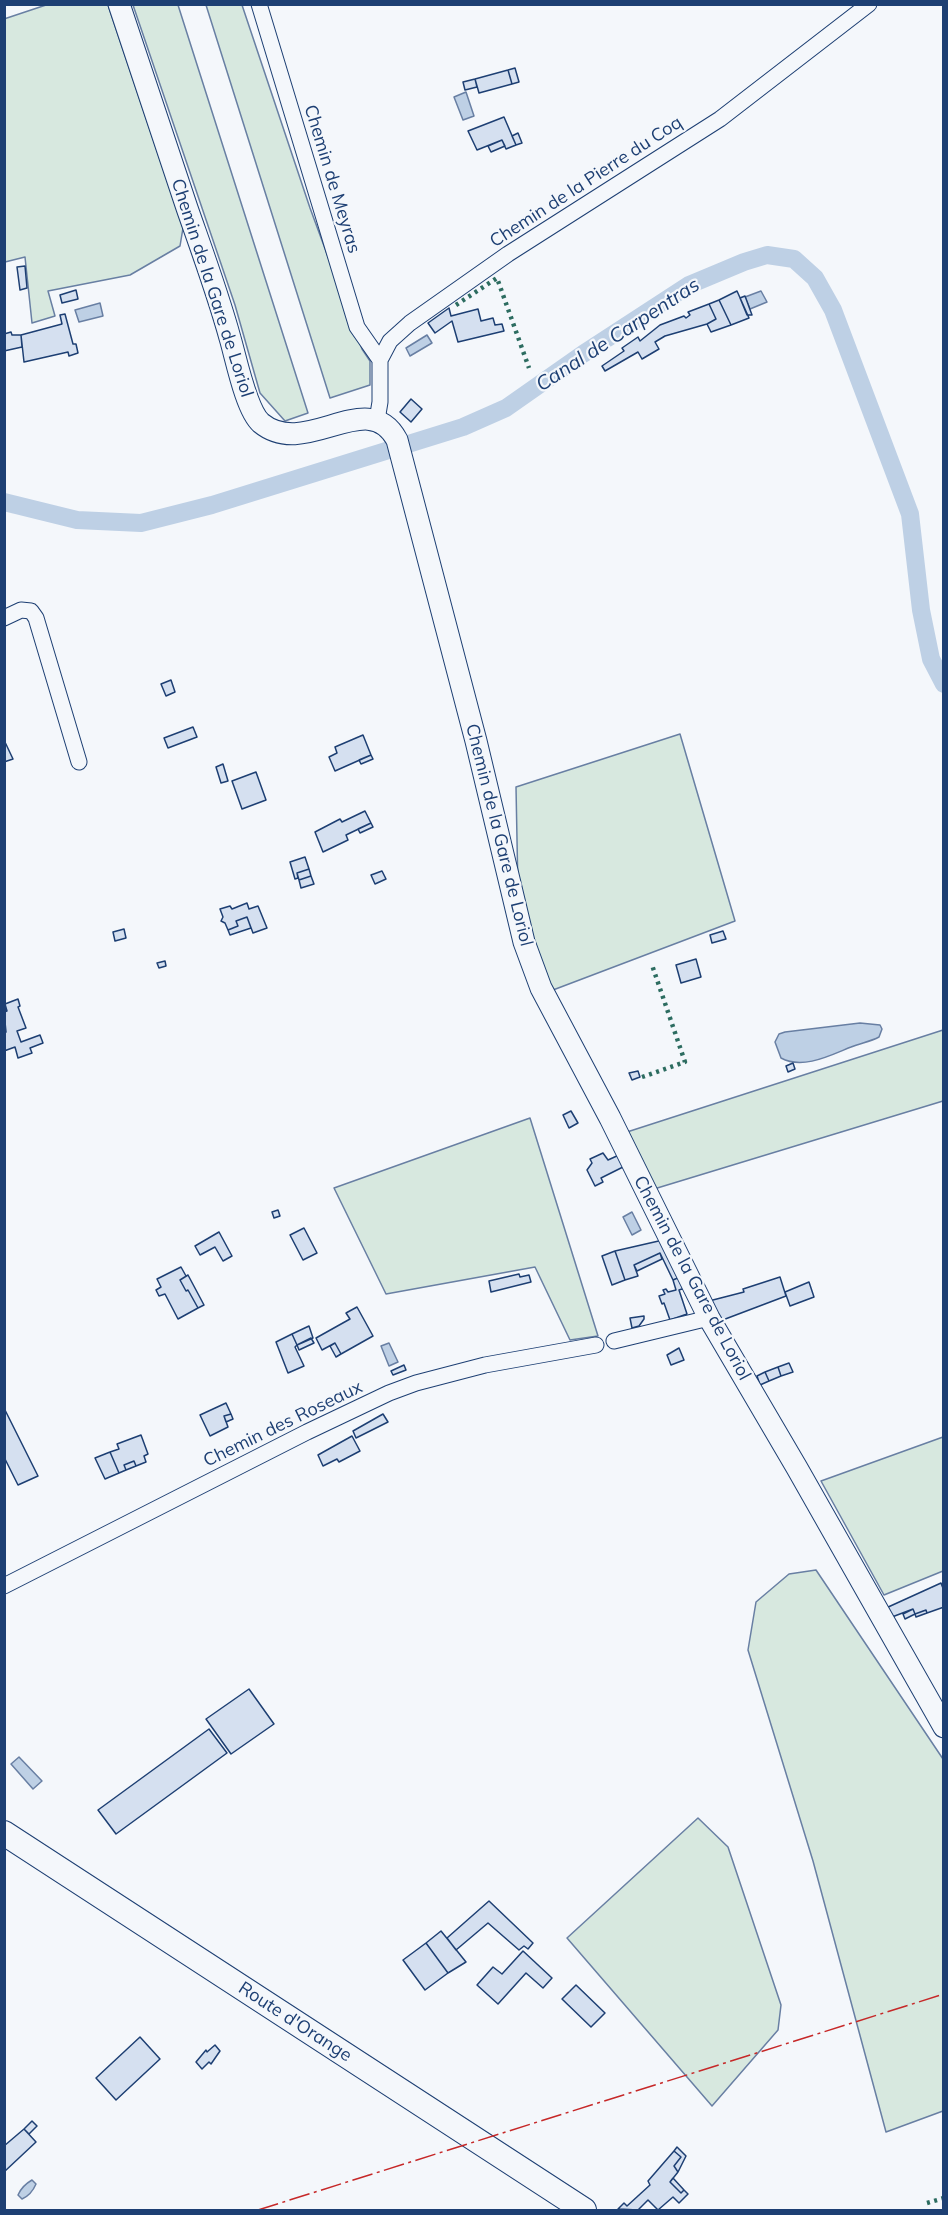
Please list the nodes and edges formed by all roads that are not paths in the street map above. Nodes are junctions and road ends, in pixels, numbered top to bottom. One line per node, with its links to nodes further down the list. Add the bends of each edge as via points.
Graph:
1 (119, 4): 5 (street, Chemin de la Gare de Loriol, via 225,320 250,408 260,422 291,435 360,419)
2 (259, 4): 4 (street, Chemin de Meyras, via 357,327)
3 (869, 4): 4 (street, Chemin de la Pierre du Coq, via 720,119 508,254 410,323 390,340)
4 (380, 360): 5 (street)
5 (377, 420): 8 (street, Chemin de la Gare de Loriol, via 393,431 400,449 524,942 541,988)
6 (4, 618): 7 (street, via 21,610 31,611 36,618)
7 (79, 762)
8 (709, 1318): 9 (street); 12 (street, Chemin de la Gare de Loriol)
9 (614, 1341)
10 (596, 1344): 11 (street, Chemin des Roseaux, via 485,1365 389,1393)
11 (4, 1586)
12 (944, 1726)
13 (4, 1833): 14 (main road, Route d'Orange)
14 (584, 2211)

